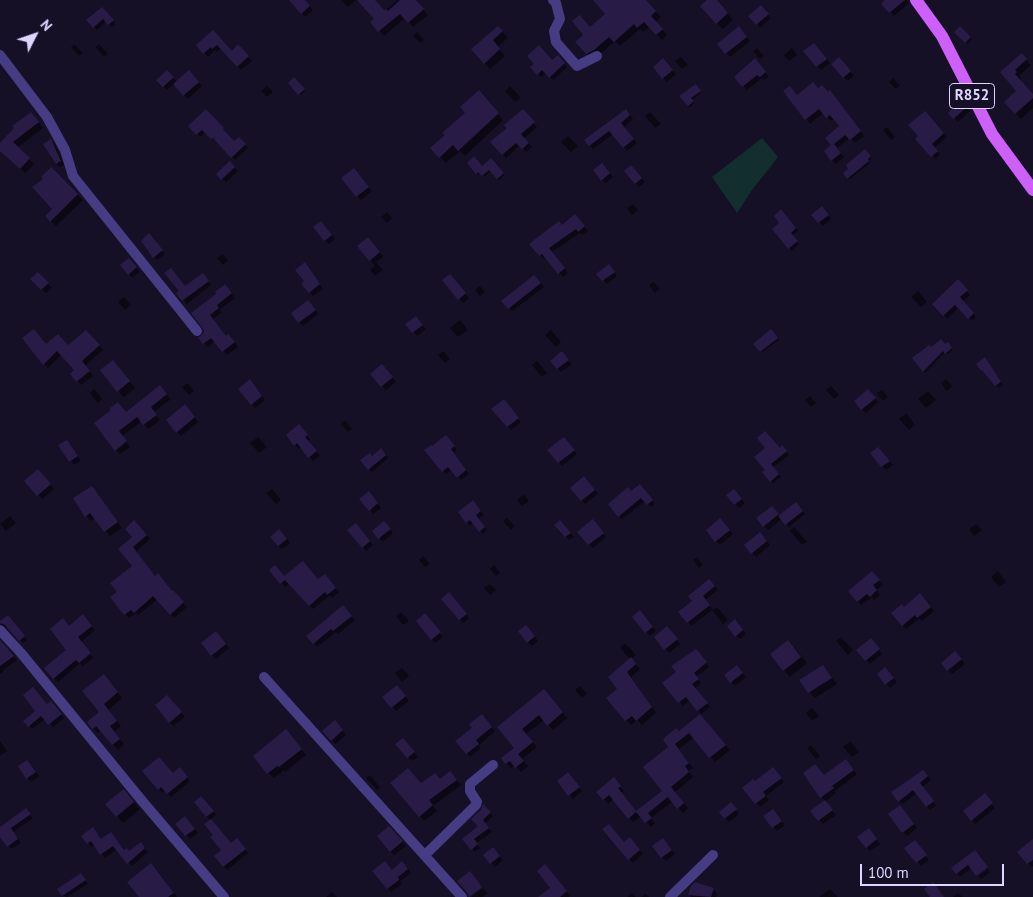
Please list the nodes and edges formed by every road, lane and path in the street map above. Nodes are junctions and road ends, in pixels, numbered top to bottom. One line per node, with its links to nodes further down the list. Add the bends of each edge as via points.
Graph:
1 (553, 0): 4 (street, via 560,19 554,31 556,42 577,66)
2 (916, 0): 5 (main road, R852, via 951,52 982,118)
3 (0, 54): 6 (street, via 48,117 65,150 73,176)
4 (597, 56)
5 (1033, 190)
6 (198, 332)
7 (0, 630): 12 (street)
8 (264, 677): 10 (street)
9 (493, 765): 10 (street, via 470,784 470,791 478,802 476,805)
10 (425, 855): 13 (street)
11 (713, 855): 14 (street)
12 (224, 897)
13 (462, 897)
14 (670, 897)

